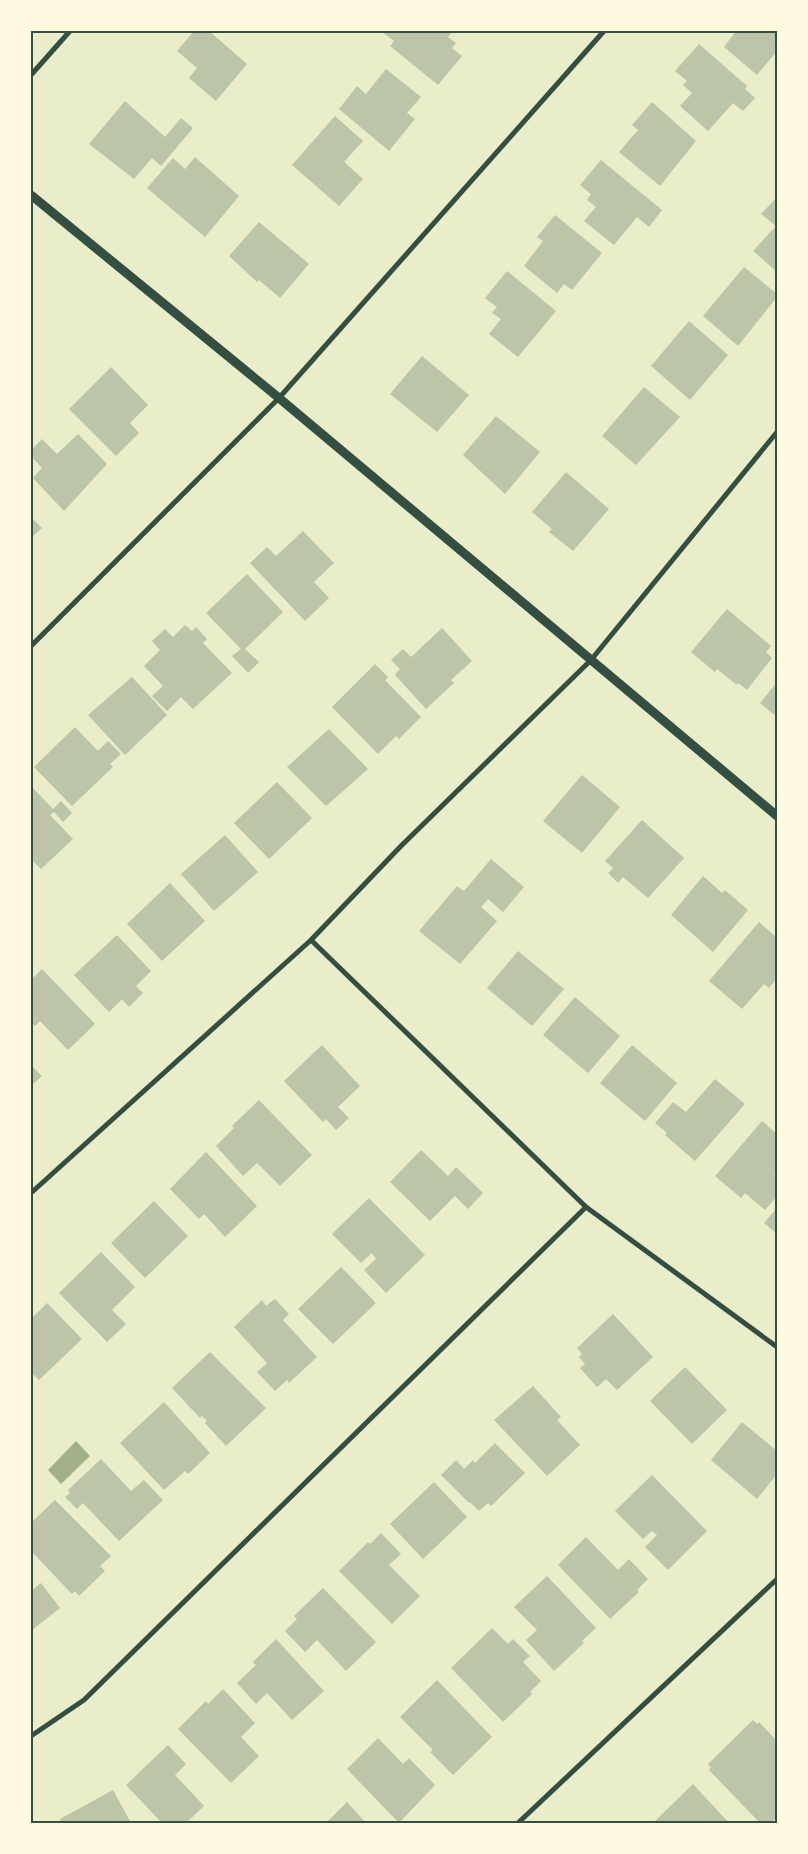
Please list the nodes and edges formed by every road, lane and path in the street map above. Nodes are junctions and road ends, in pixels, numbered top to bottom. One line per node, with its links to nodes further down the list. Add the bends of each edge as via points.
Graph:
1 (70, 31): 3 (street)
2 (604, 31): 5 (street)
3 (31, 76)
4 (31, 195): 5 (street)
5 (279, 398): 7 (street); 8 (street)
6 (777, 432): 8 (street)
7 (31, 646)
8 (591, 660): 9 (street); 10 (street, via 401,846)
9 (777, 816)
10 (311, 940): 11 (street); 12 (street)
11 (31, 1193)
12 (586, 1207): 13 (street); 15 (street, via 84,1700)
13 (777, 1347)
14 (777, 1579): 16 (street)
15 (31, 1736)
16 (518, 1823)

